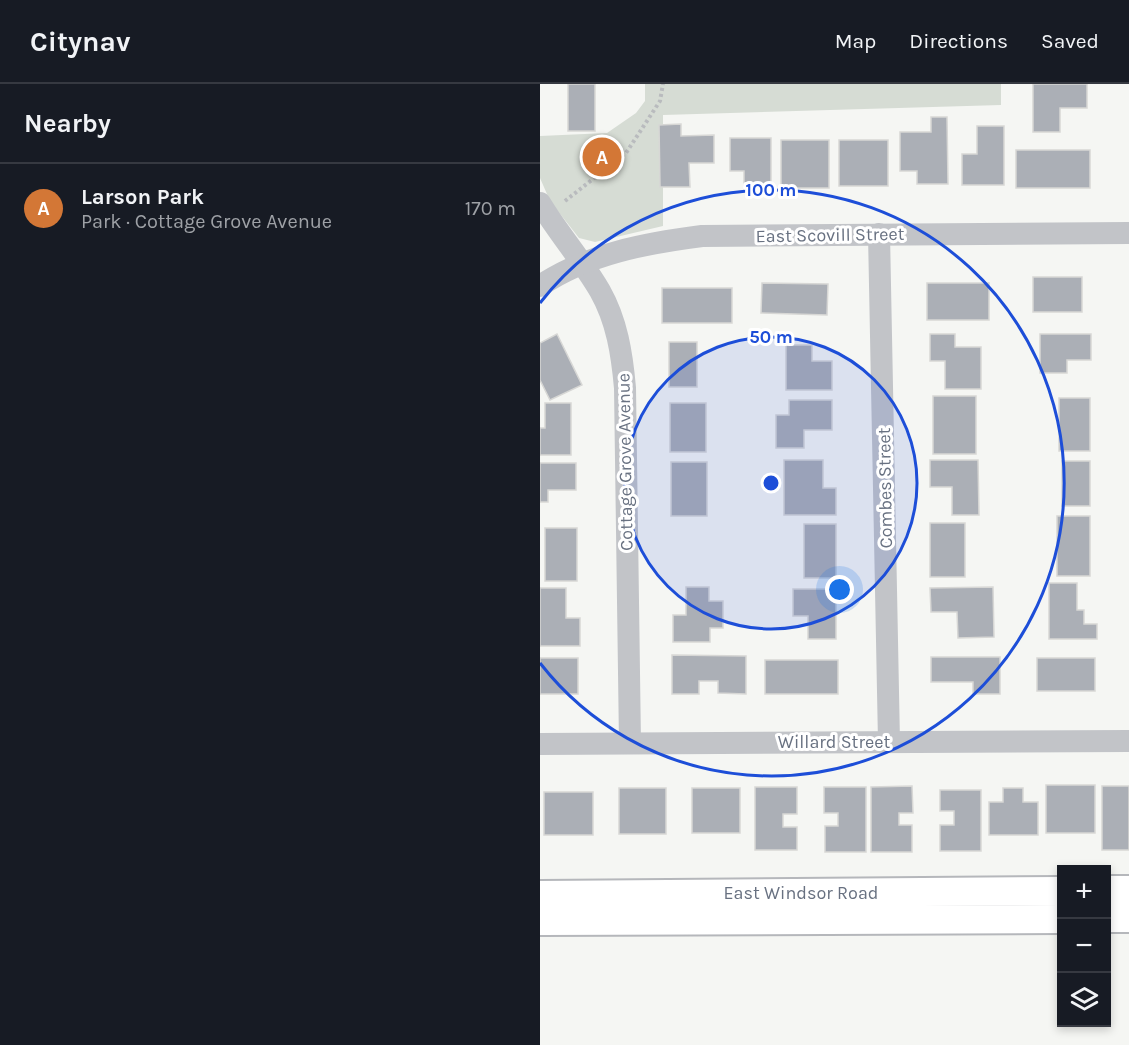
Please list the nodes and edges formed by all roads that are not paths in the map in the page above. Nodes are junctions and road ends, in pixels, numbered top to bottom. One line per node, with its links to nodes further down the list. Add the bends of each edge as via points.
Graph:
1 (540, 202): 4 (street, Cottage Grove Avenue)
2 (1129, 233): 3 (street, East Scovill Street)
3 (879, 234): 4 (street, East Scovill Street, via 702,236 620,251); 7 (street, Combes Street)
4 (583, 266): 5 (street, East Scovill Street); 8 (street, Cottage Grove Avenue, via 600,291 622,353)
5 (540, 286)
6 (1129, 741): 7 (street, Willard Street)
7 (889, 742): 8 (street, Willard Street)
8 (630, 743): 9 (street, Willard Street)
9 (540, 744)
10 (1111, 890): 11 (main road)
11 (1129, 890)
12 (1057, 891): 13 (main road, East Windsor Road)
13 (540, 895)
14 (1111, 918): 15 (main road)
15 (1129, 918)
16 (1057, 919): 17 (main road, East Windsor Road)
17 (540, 921)

